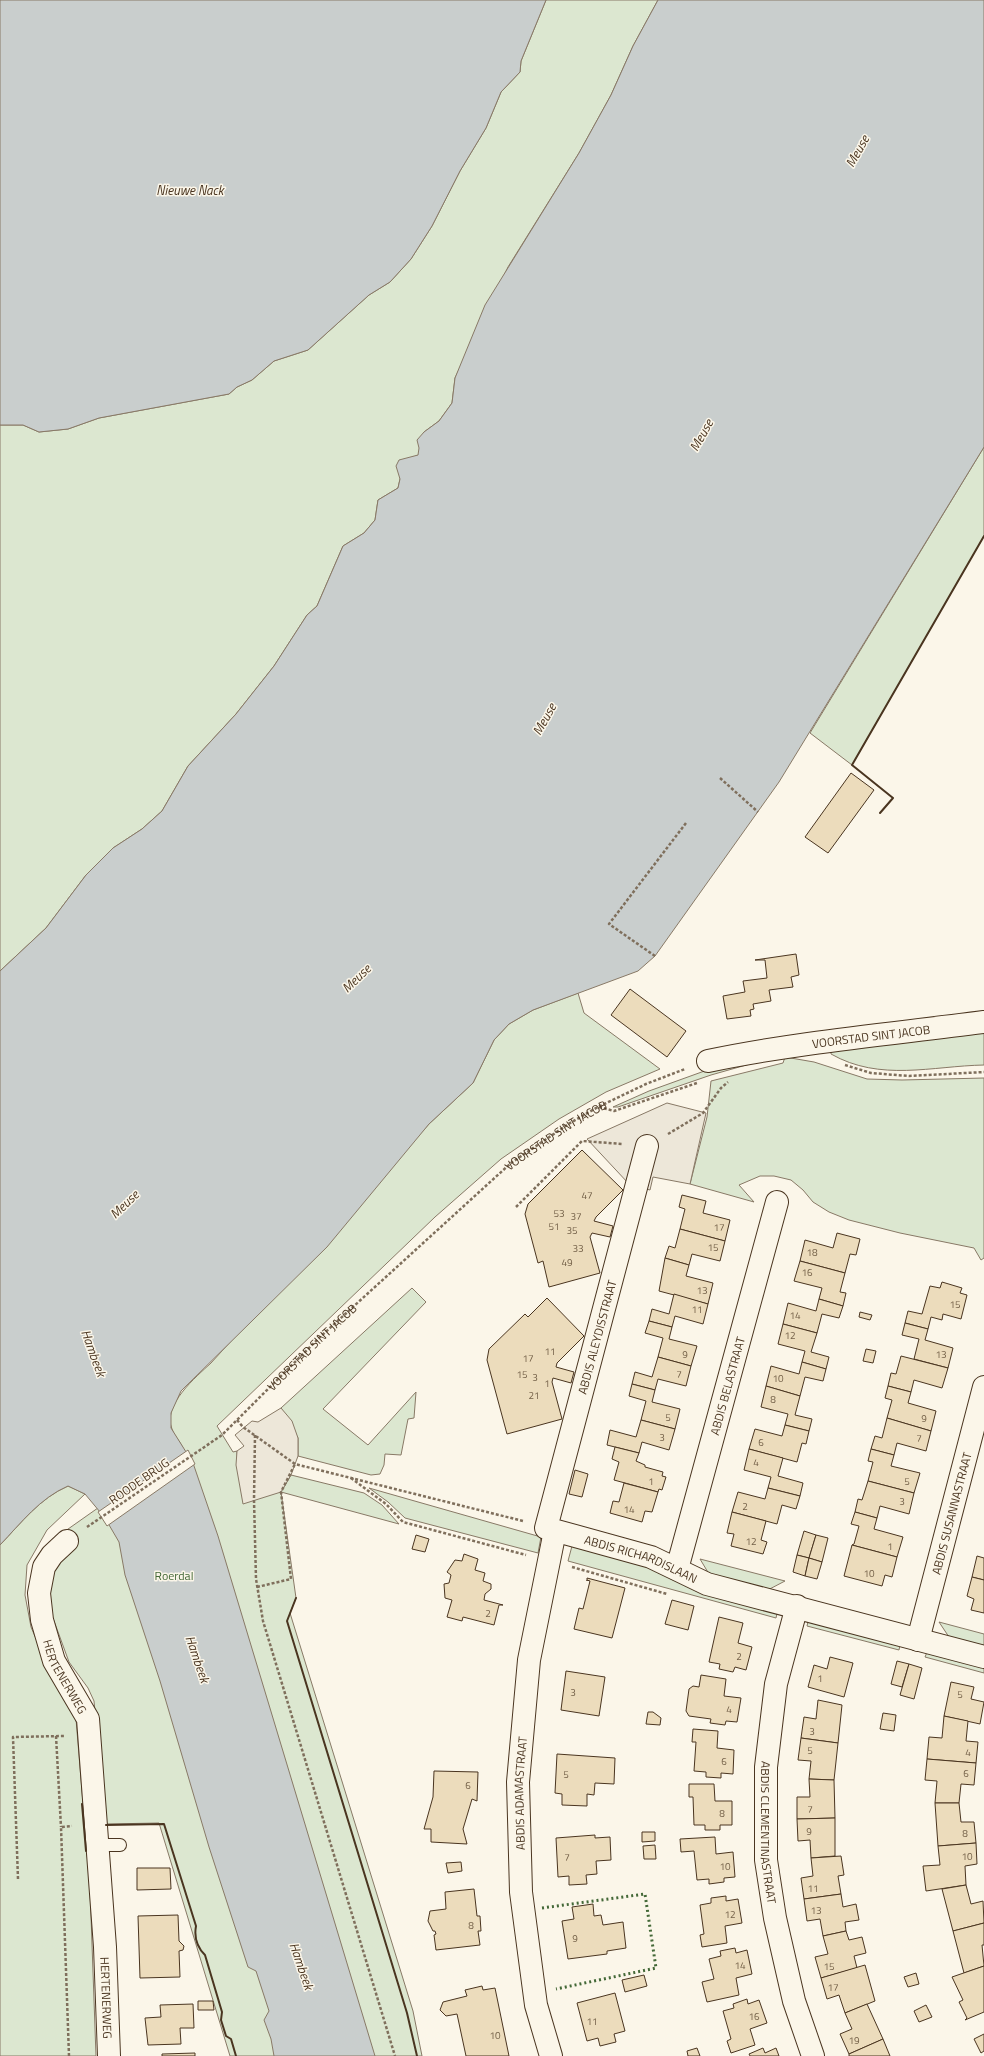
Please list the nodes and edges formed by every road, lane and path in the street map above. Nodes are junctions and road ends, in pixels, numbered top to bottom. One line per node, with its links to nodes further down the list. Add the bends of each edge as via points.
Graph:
1 (720, 778): 2 (path)
2 (758, 812)
3 (686, 823): 4 (path, via 609,924)
4 (655, 956)
5 (984, 1022): 6 (street, VOORSTAD SINT JACOB, via 811,1045 769,1048)
6 (708, 1061): 11 (path, VOORSTAD SINT JACOB, via 646,1084)
7 (842, 1064): 8 (path, via 871,1073 909,1076)
8 (984, 1072)
9 (733, 1078): 12 (path, via 721,1088 703,1113)
10 (701, 1081): 11 (path, via 614,1111)
11 (598, 1107): 16 (path, VOORSTAD SINT JACOB, via 511,1163 320,1337)
12 (647, 1146): 14 (path, via 582,1141); 20 (street, ABDIS ALEYDISSTRAAT)
13 (777, 1202): 22 (street, ABDIS BELASTRAAT)
14 (516, 1207)
15 (984, 1387): 25 (street, ABDIS SUSANNASTRAAT)
16 (238, 1420): 17 (path, VOORSTAD SINT JACOB); 18 (path)
17 (222, 1435): 21 (path, ROODE BRUG)
18 (255, 1435): 19 (path); 23 (path)
19 (296, 1464): 20 (path); 23 (path, via 281,1492 291,1579)
20 (551, 1529): 22 (street, ABDIS RICHARDISLAAN, via 651,1557); 37 (street, ABDIS ADAMASTRAAT, via 529,1660 518,1782 521,1892 536,2005)
21 (67, 1541): 28 (street, HERTENERWEG, via 44,1567 39,1593 42,1620 54,1661 88,1719)
22 (677, 1569): 24 (street, ABDIS RICHARDISLAAN, via 707,1584)
23 (257, 1587): 36 (path, via 263,1621)
24 (797, 1606): 25 (street, ABDIS RICHARDISLAAN); 38 (street, ABDIS CLEMENTINASTRAAT, via 776,1684 766,1767 766,1860 775,1918 794,2001)
25 (918, 1640): 26 (street, ABDIS RICHARDISLAAN)
26 (984, 1657)
27 (56, 1736): 28 (path); 30 (path); 33 (path, via 13,1737)
28 (90, 1736): 31 (street, HERTENERWEG)
29 (76, 1826): 30 (path)
30 (60, 1827): 34 (path)
31 (97, 1845): 32 (lane); 35 (street, HERTENERWEG, via 105,1947)
32 (120, 1845)
33 (18, 1878)
34 (69, 2056)
35 (109, 2056)
36 (395, 2056)
37 (550, 2056)
38 (813, 2056)

